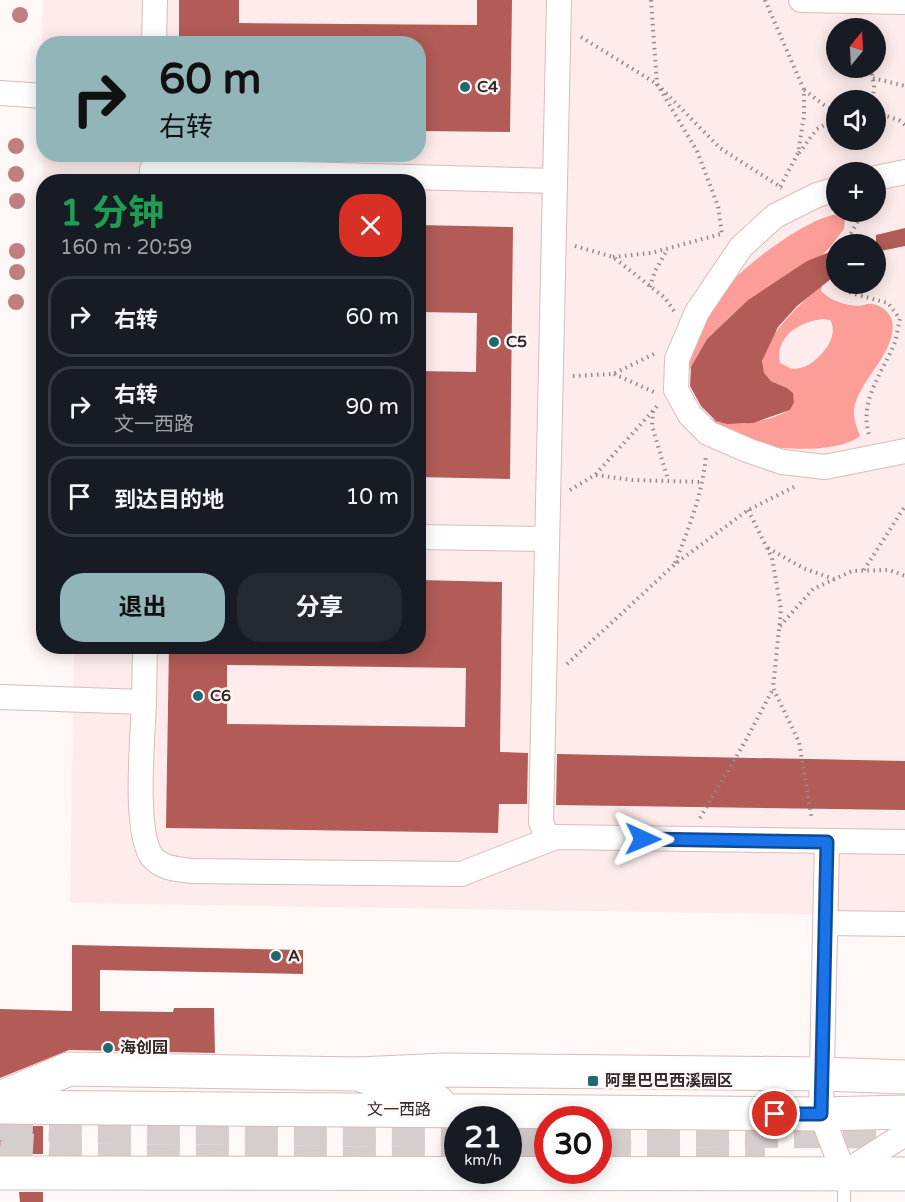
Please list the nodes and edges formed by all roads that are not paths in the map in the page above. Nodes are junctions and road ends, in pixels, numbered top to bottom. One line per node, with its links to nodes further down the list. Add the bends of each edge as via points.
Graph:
1 (155, 0): 5 (street)
2 (801, 0): 3 (street)
3 (905, 2)
4 (559, 12): 13 (street)
5 (154, 36)
6 (0, 93): 7 (street)
7 (36, 95)
8 (152, 168): 10 (street)
9 (905, 172): 11 (street)
10 (338, 174)
11 (886, 176)
12 (426, 177): 13 (street)
13 (555, 181): 17 (street)
14 (826, 192): 15 (street, via 775,216 741,247 697,312 677,359 671,394 708,434 782,462 825,467)
15 (905, 451)
16 (426, 537): 17 (street)
17 (548, 539): 21 (street, via 542,822)
18 (145, 654): 20 (street)
19 (0, 697): 20 (street)
20 (144, 702): 21 (street, via 141,823 145,844 154,859 168,868 461,874)
21 (548, 840): 22 (street, via 556,837)
22 (822, 841): 23 (street); 24 (street)
23 (905, 842)
24 (825, 923): 25 (street); 27 (street)
25 (905, 924)
26 (358, 1074): 27 (main road, via 445,1070); 29 (main road, via 69,1069); 30 (main road)
27 (822, 1074): 28 (main road); 35 (street)
28 (905, 1077)
29 (0, 1098)
30 (448, 1106)
31 (0, 1107): 32 (main road, 文一西路)
32 (444, 1111)
33 (522, 1112): 35 (main road, 文一西路)
34 (905, 1112): 35 (main road, 文一西路)
35 (821, 1114): 39 (street)
36 (905, 1134): 39 (street)
37 (0, 1173): 39 (main road)
38 (905, 1174): 39 (main road)
39 (844, 1188)

